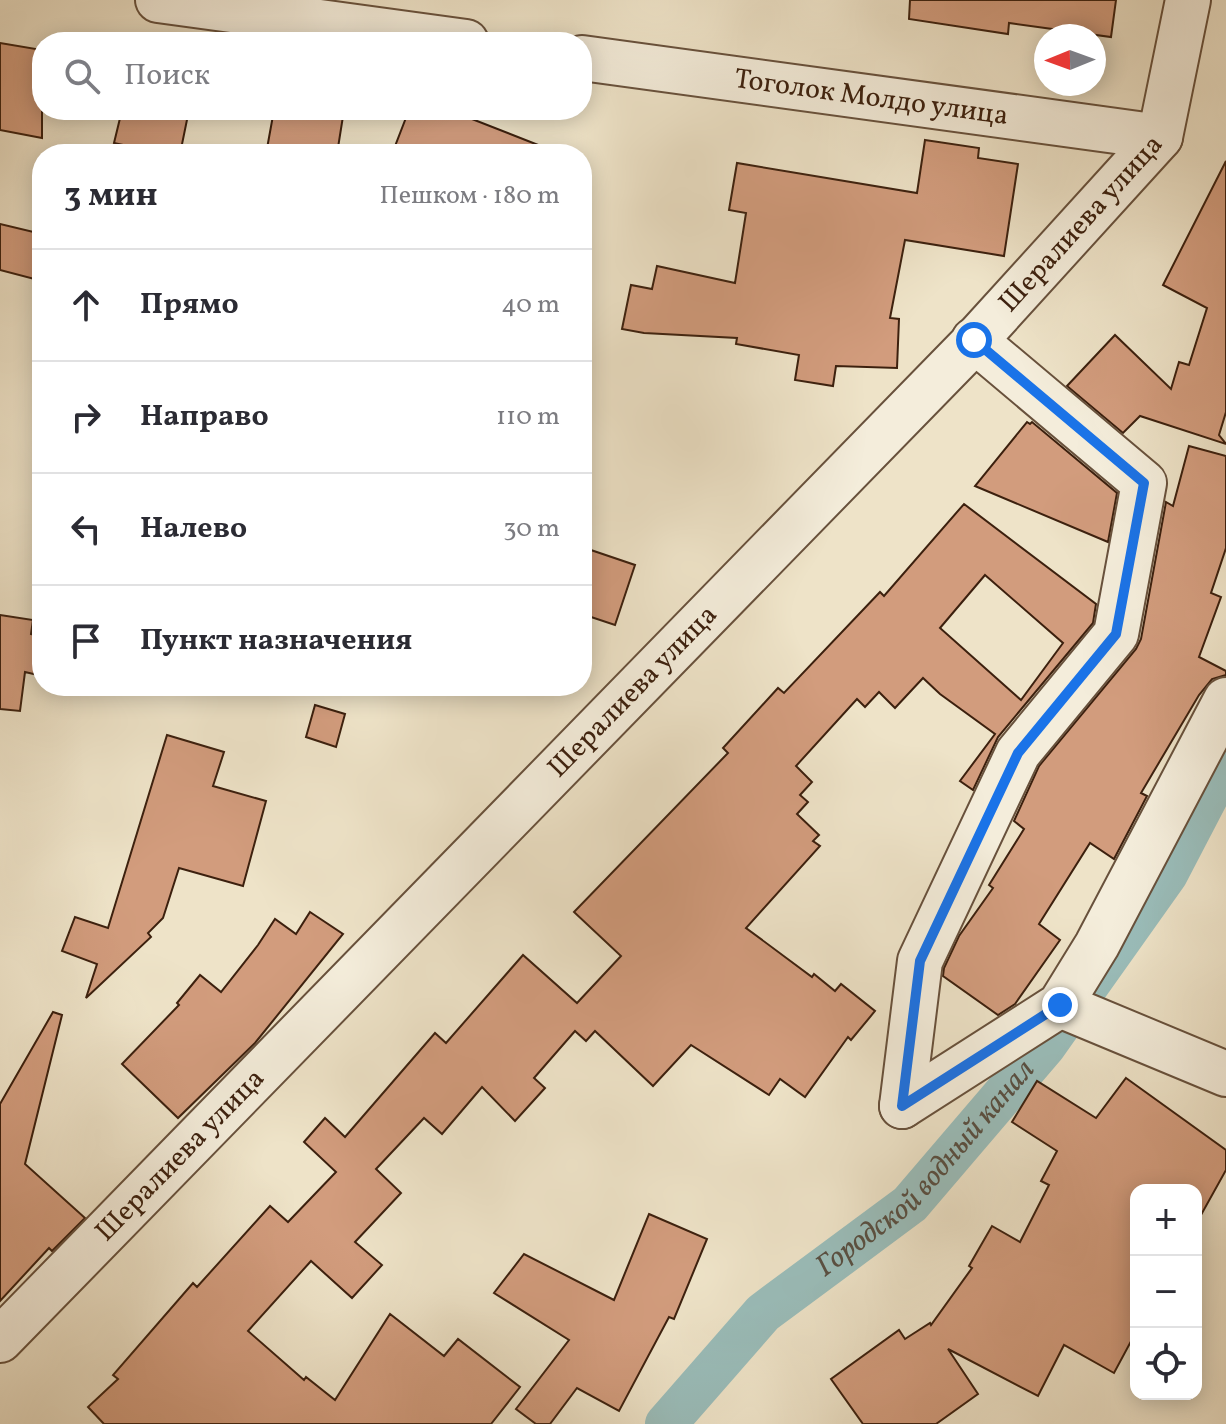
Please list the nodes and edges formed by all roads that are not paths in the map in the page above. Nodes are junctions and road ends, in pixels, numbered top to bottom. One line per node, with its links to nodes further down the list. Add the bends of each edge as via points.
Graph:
1 (158, 0): 3 (street)
2 (1188, 0): 5 (street, Шералиева улица)
3 (393, 32)
4 (592, 59): 5 (street, Тоголок Молдо улица)
5 (1160, 137): 6 (street, Шералиева улица)
6 (974, 340): 8 (street, via 1144,483 1116,634 1018,753 920,961 902,1106); 10 (street, Шералиева улица)
7 (1226, 700): 8 (street)
8 (1060, 1005): 9 (street)
9 (1226, 1074)
10 (0, 1340)

